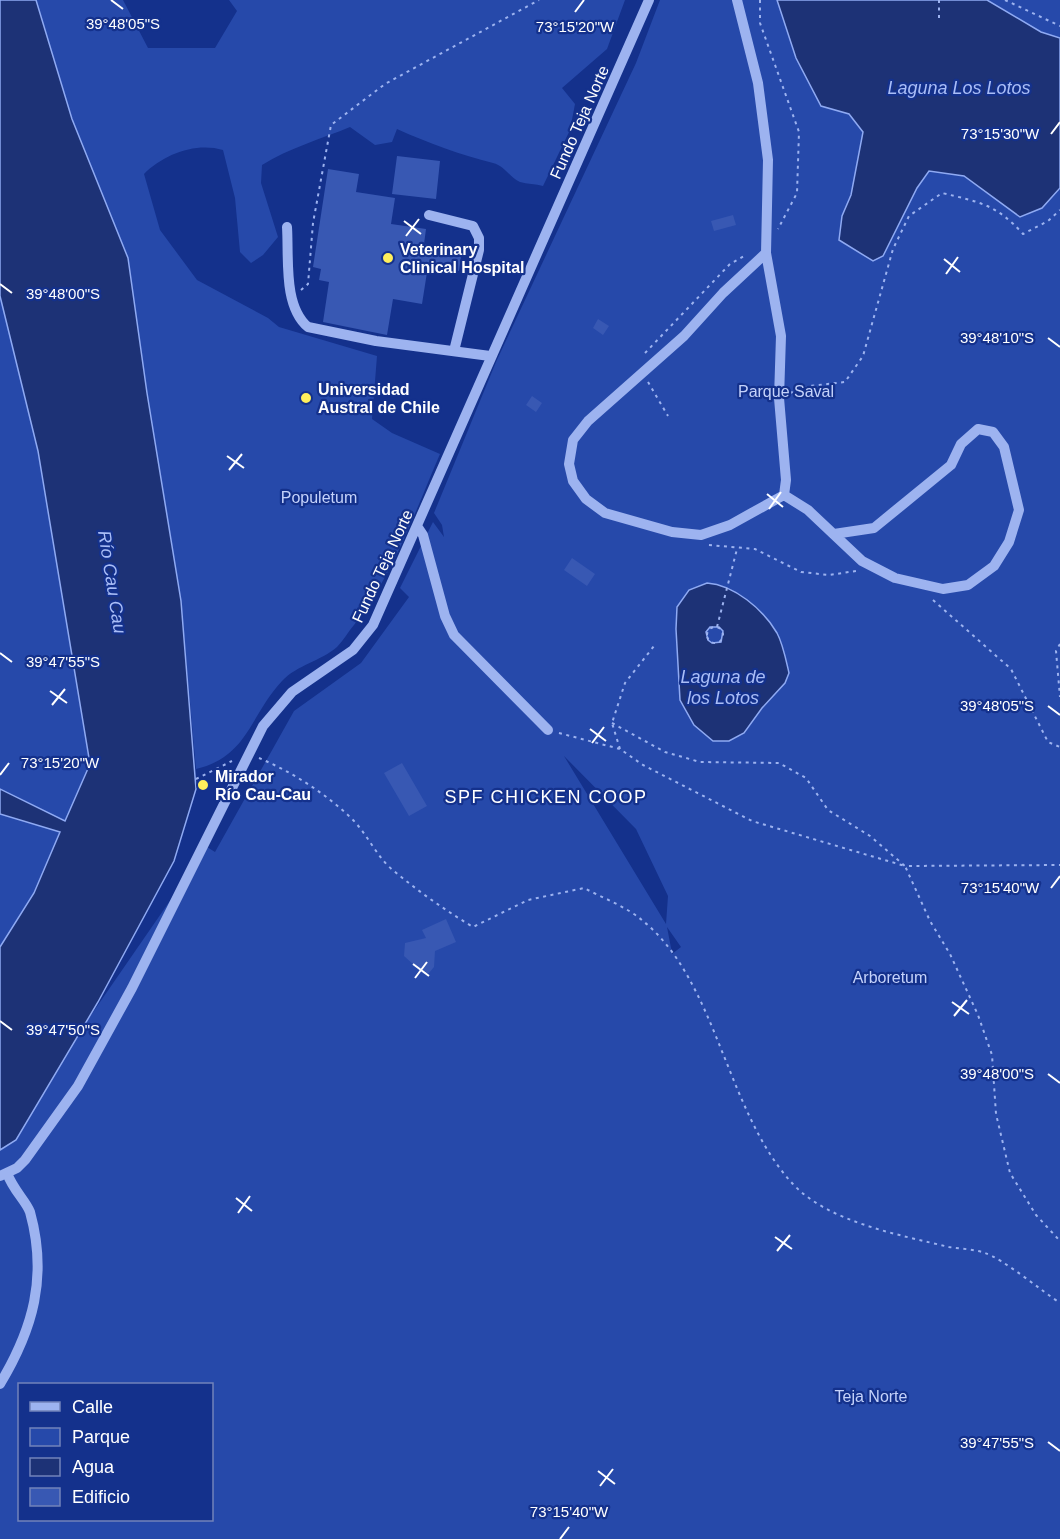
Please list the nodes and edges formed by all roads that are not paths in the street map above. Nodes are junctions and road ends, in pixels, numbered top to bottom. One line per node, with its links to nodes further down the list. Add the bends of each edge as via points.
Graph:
1 (650, 0): 7 (street, Fundo Teja Norte)
2 (737, 0): 5 (street, via 758,83 768,160)
3 (429, 215): 6 (street, via 473,226 479,238)
4 (287, 227): 6 (street, via 292,298 308,327)
5 (766, 253): 8 (street, via 781,336 779,398); 8 (street, via 684,336 588,421 573,440 570,464 573,481 586,499 605,513 672,532 701,535 730,525)
6 (454, 351): 7 (street)
7 (490, 356): 9 (street, Fundo Teja Norte)
8 (784, 495): 10 (street)
9 (417, 526): 11 (street, via 454,635); 12 (street, Fundo Teja Norte, via 367,634 353,650 300,685 263,726 166,922 78,1086 25,1160)
10 (834, 534): 10 (street, via 870,567 915,584 943,589 968,585 994,566 1009,542 1019,510 1004,447 993,432 978,429 962,444 951,465 874,528)
11 (548, 730)
12 (4, 1175): 13 (street, via 29,1210 36,1249 36,1305 26,1337)
13 (0, 1384)

